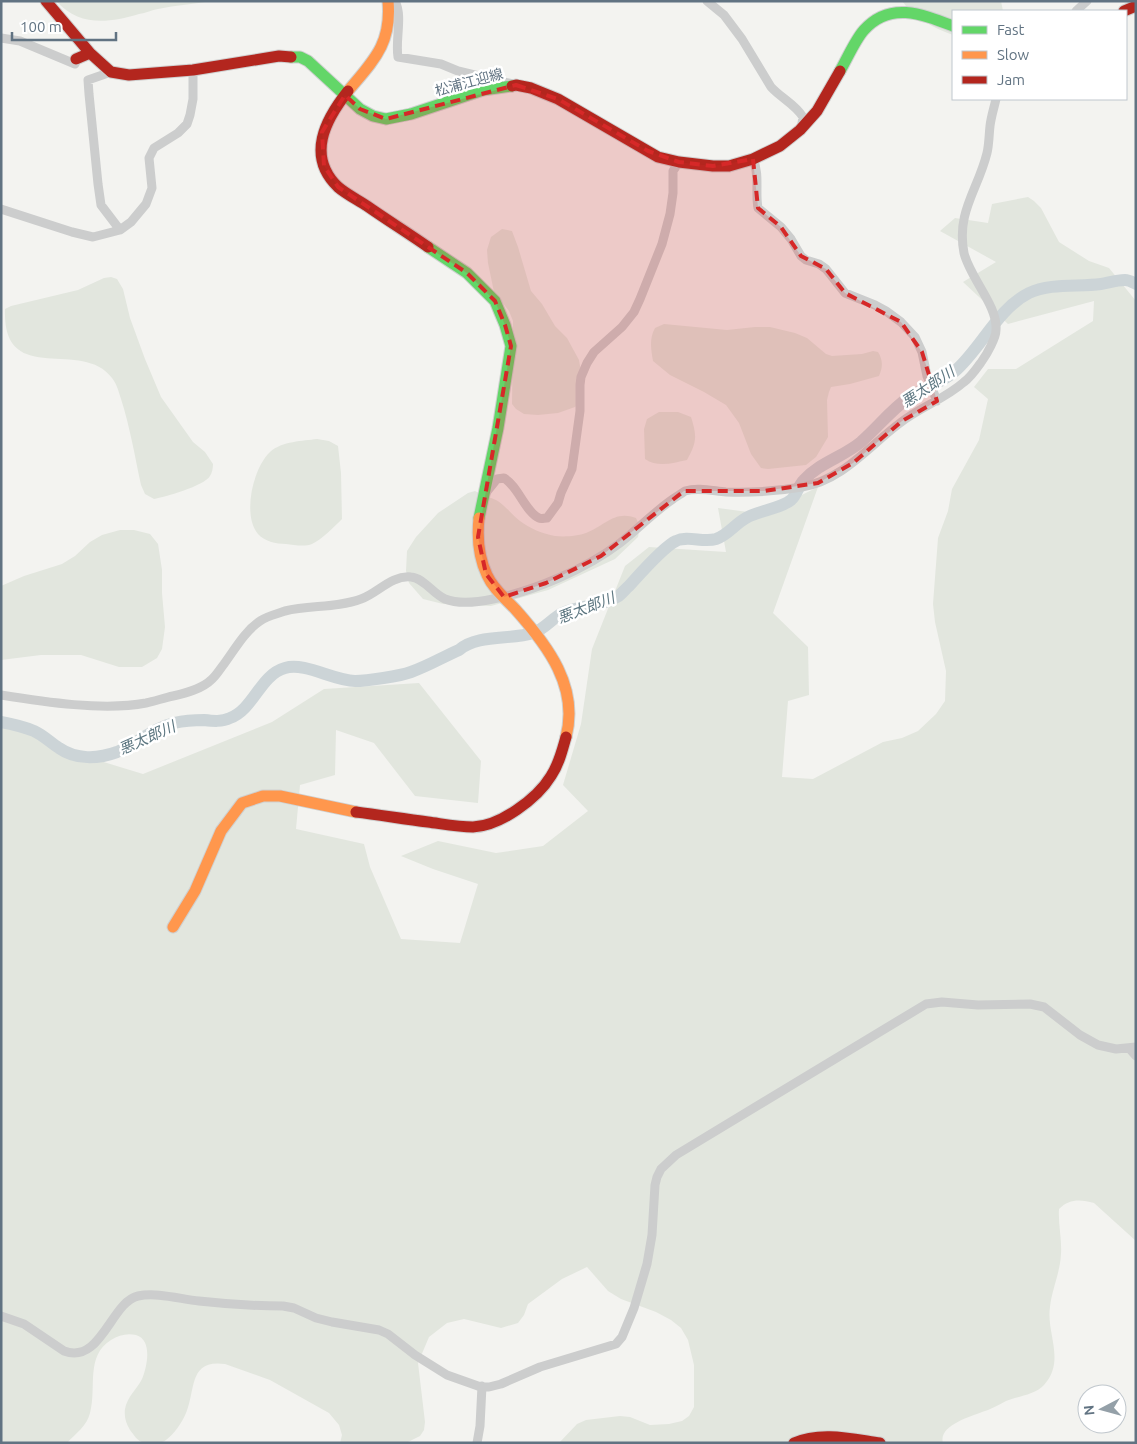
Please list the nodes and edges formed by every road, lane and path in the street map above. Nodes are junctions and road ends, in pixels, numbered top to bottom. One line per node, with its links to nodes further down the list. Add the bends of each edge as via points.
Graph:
1 (46, 1): 9 (street)
2 (388, 1): 14 (street, via 388,27 380,50)
3 (395, 1): 13 (street, via 398,57 441,64)
4 (707, 1): 16 (street, via 724,15 777,94 798,109 803,117)
5 (1087, 1): 6 (street)
6 (1077, 10)
7 (952, 26): 16 (street, 松浦江迎線, via 898,10 872,21 817,111)
8 (1, 38): 10 (street, via 20,41 75,64)
9 (90, 53): 10 (street); 12 (street)
10 (76, 59)
11 (193, 70): 12 (street, 松浦江迎線, via 129,75); 14 (street, 松浦江迎線, via 280,56 300,57); 20 (street, via 193,99 187,124 154,148 149,158 152,188 146,204)
12 (111, 72): 20 (street, via 88,80 88,87 101,205)
13 (516, 85): 14 (street, 松浦江迎線, via 483,90 411,114 386,118 373,116); 18 (street, 松浦江迎線, via 558,99 658,157)
14 (345, 96): 22 (street, via 322,132 321,151 330,176 338,187 467,273 495,301 505,325 511,346)
15 (996, 100): 21 (street, via 988,151 962,230 967,262 991,308 997,331 985,358 966,381)
16 (800, 130): 17 (street, 松浦江迎線, via 780,146)
17 (753, 159): 18 (street, 松浦江迎線, via 729,166); 21 (street, via 758,208 781,227 806,260 826,269 845,293 880,308 901,322 915,337)
18 (679, 162): 22 (street, via 673,171 670,214 662,244 640,299 622,327 594,352 582,377 575,454 558,503 547,518 538,518 530,512 511,482 504,478 497,479)
19 (1, 209): 20 (street, via 93,237)
20 (120, 230)
21 (937, 401): 23 (street, via 902,421 836,475 805,487 764,491 684,491 601,556 546,583)
22 (485, 494): 23 (street, via 479,520 480,553 486,574)
23 (504, 597): 24 (street, via 460,602 444,599 415,577 406,577 391,581 365,598 352,602 269,616 248,632 210,681 182,694 121,706 37,701); 25 (street, via 546,648 559,669 567,693 568,728 560,759 552,777 538,793 510,814 475,827 348,811 280,796 252,799 242,804 221,831 195,891)
24 (1, 695)
25 (173, 927)
26 (1132, 1048): 27 (street); 29 (street, via 1098,1045 1044,1007 1030,1004 926,1004 676,1155 661,1169 655,1185 647,1264 634,1308 616,1344 540,1366 501,1384)
27 (1136, 1056)
28 (1, 1316): 29 (street, via 24,1324 70,1354 80,1354 106,1331 136,1296 164,1295 198,1301 283,1306 324,1320 380,1330 447,1375)
29 (482, 1386): 30 (street)
30 (477, 1443)
31 (794, 1443): 32 (street, via 808,1437 842,1437)
32 (880, 1443)

